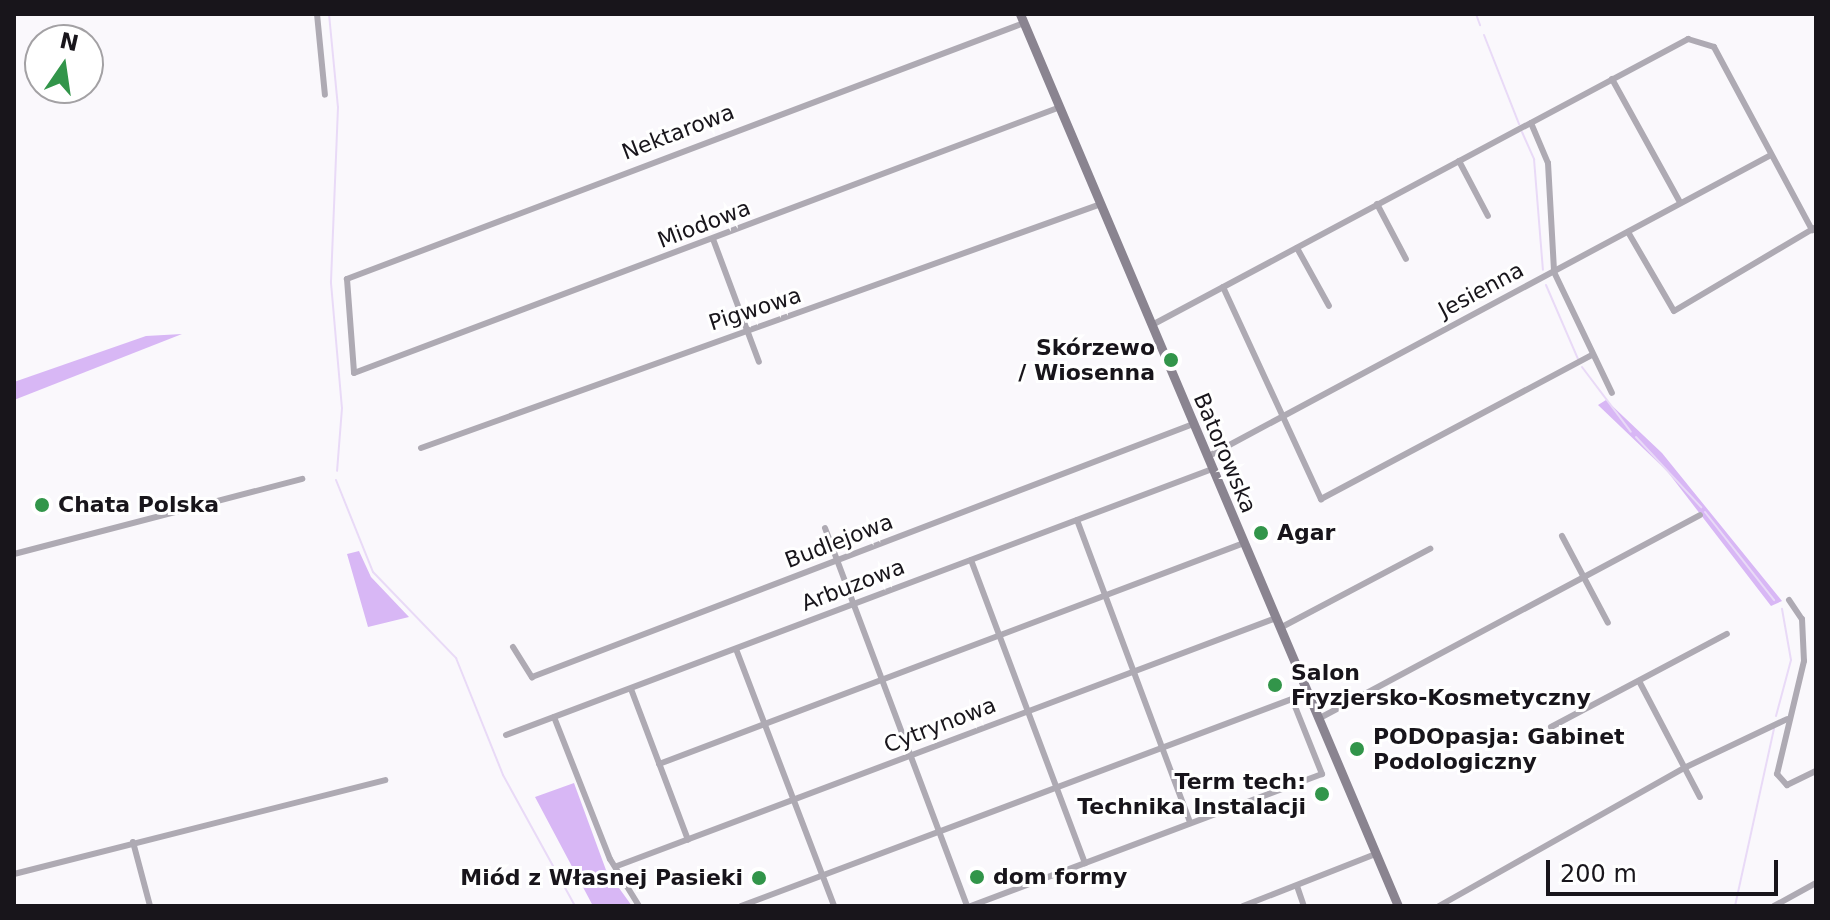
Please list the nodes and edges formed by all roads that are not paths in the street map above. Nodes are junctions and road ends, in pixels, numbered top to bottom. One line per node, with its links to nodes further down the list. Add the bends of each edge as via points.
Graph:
1 (317, 14): 4 (street)
2 (1022, 18): 5 (street, Batorowska); 25 (street, Nektarowa, via 347,279 346,338 354,373)
3 (1612, 79): 6 (street); 7 (street, via 1683,40 1710,44); 9 (street)
4 (325, 95)
5 (1060, 107): 10 (street, Batorowska); 15 (street, Miodowa)
6 (1531, 123): 8 (street); 18 (street, via 1548,163)
7 (1771, 155): 9 (street, Jesienna); 13 (street)
8 (1459, 161): 11 (street); 12 (street)
9 (1680, 202): 14 (street, Jesienna)
10 (1101, 204): 21 (street, Batorowska); 22 (street, Pigwowa)
11 (1377, 204): 16 (street); 17 (street)
12 (1488, 216)
13 (1814, 229): 14 (street, via 1674,311)
14 (1628, 232): 18 (street, Jesienna)
15 (713, 239): 22 (street); 25 (street, Miodowa)
16 (1297, 248): 19 (street); 20 (street)
17 (1406, 259)
18 (1554, 272): 23 (street); 27 (street, Jesienna)
19 (1223, 287): 21 (street); 27 (street)
20 (1329, 306)
21 (1152, 325): 28 (street, Batorowska)
22 (747, 329): 24 (street); 29 (street, Pigwowa)
23 (1592, 355): 26 (street); 27 (street, via 1321,499)
24 (759, 362)
25 (361, 376)
26 (1612, 393)
27 (1281, 419): 30 (street, Jesienna)
28 (1193, 424): 30 (street, Batorowska); 41 (street, Budlejowa)
29 (421, 448)
30 (1207, 457): 31 (street, Batorowska)
31 (1212, 469): 34 (street, Arbuzowa); 37 (street, Batorowska)
32 (302, 479): 39 (street)
33 (1700, 515): 42 (street)
34 (1077, 520): 40 (street, Arbuzowa); 43 (street)
35 (825, 528): 41 (street)
36 (1562, 536): 42 (street)
37 (1244, 543): 43 (street); 46 (street, Batorowska)
38 (1430, 549): 48 (street)
39 (14, 554)
40 (971, 560): 45 (street, Arbuzowa); 50 (street)
41 (838, 561): 45 (street); 51 (street, Budlejowa, via 532,677)
42 (1584, 577): 47 (street); 59 (street)
43 (1105, 596): 50 (street); 53 (street)
44 (1789, 600): 60 (street, via 1802,619 1804,661)
45 (853, 604): 52 (street, Arbuzowa); 54 (street)
46 (1276, 618): 48 (street, Batorowska); 53 (street, Cytrynowa)
47 (1608, 623)
48 (1280, 628): 59 (street, Batorowska)
49 (1727, 634): 55 (street)
50 (1000, 636): 54 (street); 57 (street)
51 (513, 647)
52 (736, 649): 56 (street, Arbuzowa); 61 (street)
53 (1133, 672): 57 (street, Cytrynowa); 64 (street)
54 (882, 680): 61 (street); 65 (street)
55 (1639, 681): 62 (street); 67 (street)
56 (631, 689): 58 (street, Arbuzowa); 66 (street)
57 (1028, 711): 65 (street, Cytrynowa); 70 (street)
58 (554, 717): 63 (street, Arbuzowa); 79 (street)
59 (1318, 719): 77 (street, Batorowska)
60 (1787, 719): 67 (street); 68 (street, via 1779,783)
61 (766, 724): 66 (street); 72 (street)
62 (1551, 727)
63 (506, 735)
64 (1162, 747): 70 (street); 73 (street); 73 (street, via 1292,699 1322,774)
65 (911, 755): 72 (street, Cytrynowa); 74 (street)
66 (659, 764): 75 (street)
67 (1684, 768): 71 (street); 92 (street)
68 (1816, 771)
69 (385, 780): 76 (street)
70 (1056, 788): 74 (street); 78 (street)
71 (1700, 797)
72 (794, 799): 75 (street, Cytrynowa); 81 (street)
73 (1190, 823): 78 (street)
74 (939, 831): 81 (street); 88 (street)
75 (688, 840): 79 (street, Cytrynowa)
76 (133, 842): 80 (street); 84 (street)
77 (1376, 854): 83 (street); 91 (street, Batorowska)
78 (1085, 863): 88 (street)
79 (617, 866): 85 (street)
80 (14, 874)
81 (823, 876): 86 (street); 87 (street)
82 (1816, 883): 93 (street)
83 (1297, 886): 89 (street); 90 (street)
84 (150, 906)
85 (639, 906)
86 (741, 906)
87 (834, 906)
88 (969, 906)
89 (1243, 906)
90 (1304, 906)
91 (1398, 906)
92 (1439, 906)
93 (1774, 906)

